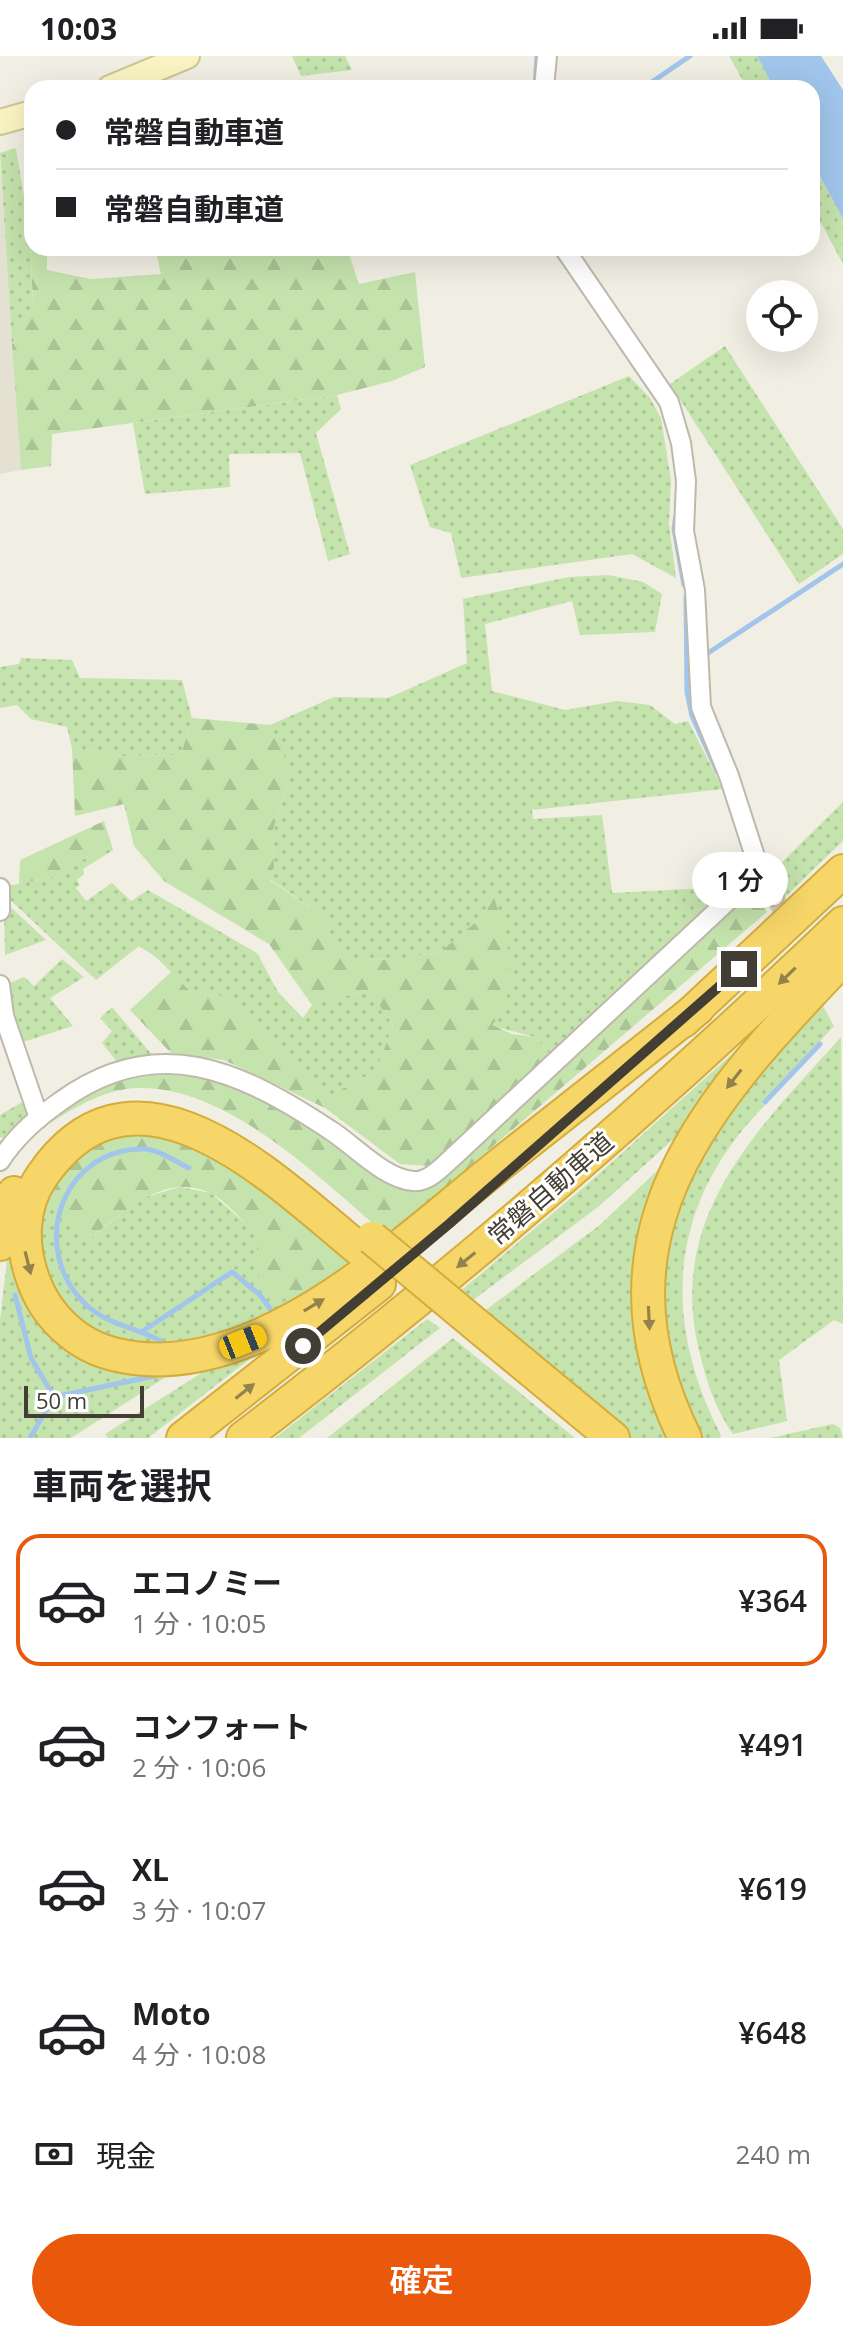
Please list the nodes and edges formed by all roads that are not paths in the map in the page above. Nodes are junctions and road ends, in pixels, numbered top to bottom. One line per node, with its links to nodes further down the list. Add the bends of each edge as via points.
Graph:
1 (187, 56): 3 (street)
2 (547, 56): 4 (street)
3 (129, 80)
4 (545, 80)
5 (24, 115): 6 (street)
6 (0, 122)
7 (569, 256): 9 (street, via 669,402 686,481 684,531 695,590 701,707)
8 (843, 871): 16 (highway, 常磐自動車道)
9 (761, 875): 11 (street); 17 (street, via 453,1157 417,1182 402,1180 256,1086 188,1063 140,1064 107,1073)
10 (0, 888): 12 (street)
11 (774, 896)
12 (0, 911)
13 (843, 923): 23 (highway, 常磐自動車道, one-way to 23, via 743,1018 467,1260)
14 (843, 959): 26 (highway, one-way to 26, via 724,1093 688,1147 665,1197 653,1240 648,1316 659,1378)
15 (0, 985): 17 (street, via 4,1016)
16 (698, 1008): 20 (highway, one-way to 16, via 222,1143 182,1125 145,1119 90,1130 60,1153 35,1190 24,1242 36,1288 56,1318 83,1342 136,1359 175,1360 220,1350 285,1322 367,1269); 22 (highway, 常磐自動車道, one-way to 16, via 381,1283)
17 (39, 1118): 18 (street)
18 (0, 1161)
19 (0, 1244): 20 (highway, via 16,1187 45,1141 88,1111 149,1101 188,1108 258,1146)
20 (366, 1244): 21 (highway, bridge)
21 (474, 1334): 24 (highway); 25 (highway)
22 (183, 1438)
23 (243, 1438)
24 (588, 1438)
25 (613, 1438)
26 (685, 1438)

